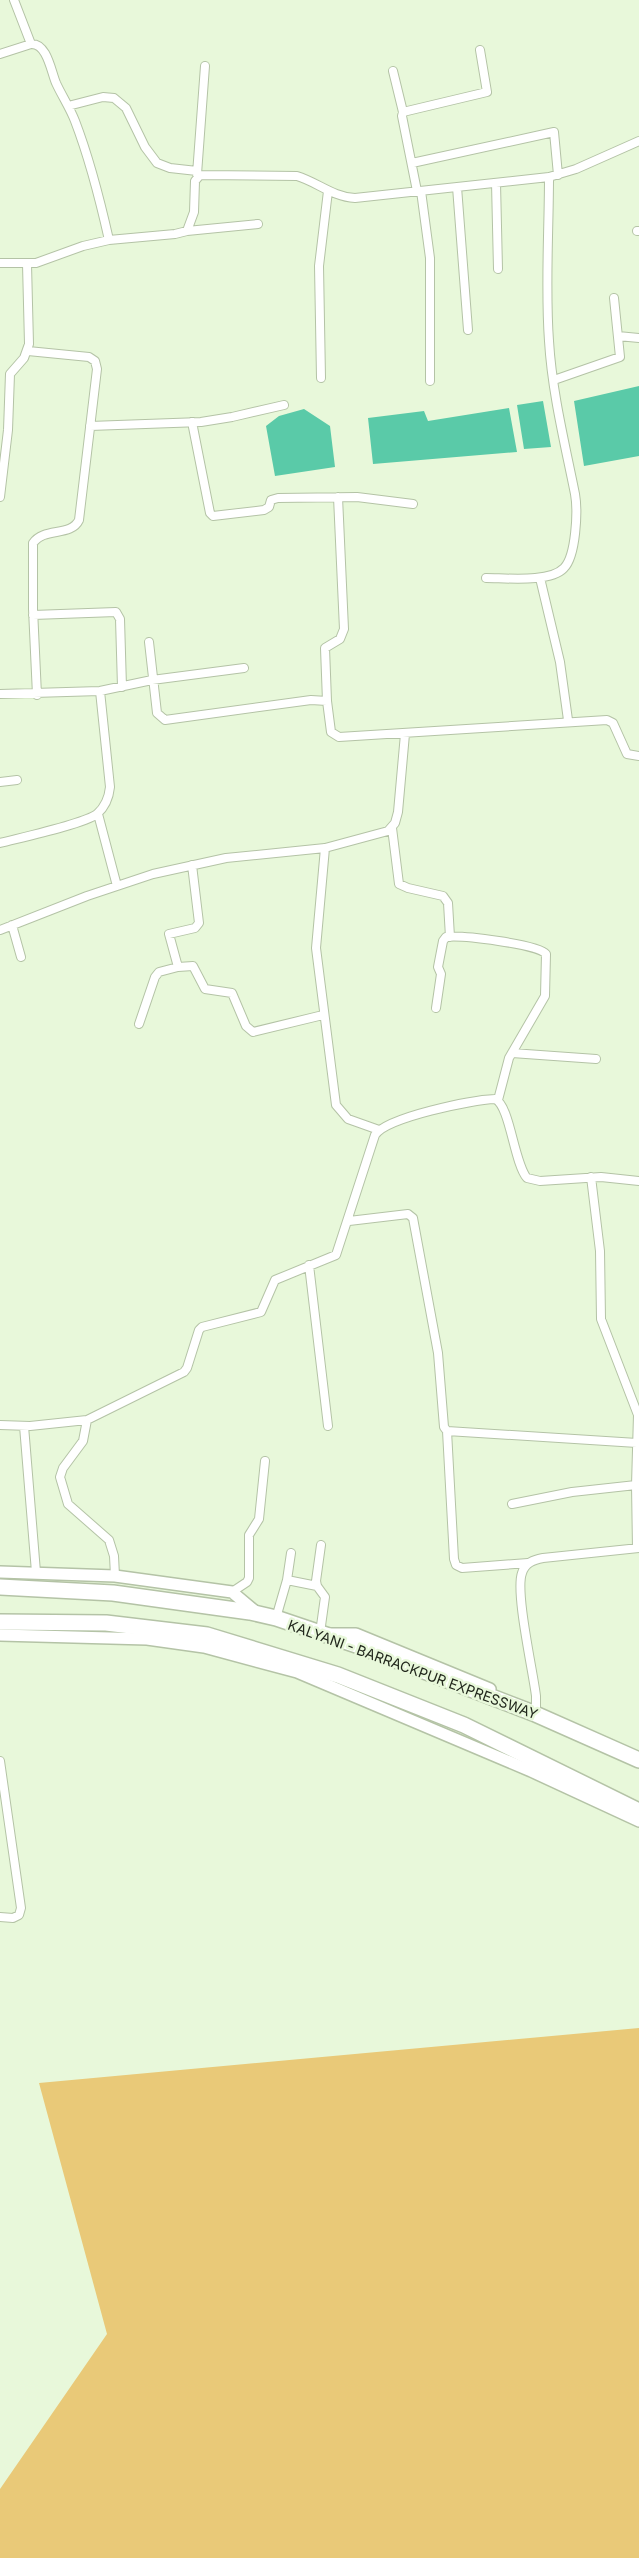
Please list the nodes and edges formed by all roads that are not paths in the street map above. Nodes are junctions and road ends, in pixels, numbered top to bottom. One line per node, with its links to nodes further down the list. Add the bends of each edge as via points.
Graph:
1 (14, 0): 2 (street)
2 (31, 44): 4 (street); 7 (street, via 43,48)
3 (480, 50): 8 (street, via 488,88 484,94)
4 (0, 54)
5 (205, 66): 11 (street)
6 (393, 71): 8 (street)
7 (68, 106): 11 (street, via 103,97 114,98 126,108 145,147 157,163); 20 (street, via 96,180)
8 (403, 112): 10 (street)
9 (639, 142): 12 (street)
10 (412, 163): 12 (street, via 554,132); 17 (street)
11 (197, 174): 16 (street, via 284,174 309,180); 19 (street, via 194,212)
12 (558, 175): 13 (street)
13 (549, 177): 14 (street); 30 (street, via 548,332)
14 (496, 183): 15 (street); 23 (street)
15 (457, 187): 17 (street); 25 (street)
16 (328, 191): 17 (street, via 345,198); 29 (street, via 319,266)
17 (419, 191): 31 (street, via 430,258)
18 (258, 224): 19 (street)
19 (187, 231): 20 (street)
20 (109, 240): 22 (street)
21 (0, 263): 22 (street)
22 (28, 264): 28 (street)
23 (498, 269)
24 (614, 298): 26 (street)
25 (468, 330)
26 (618, 336): 27 (street); 30 (street, via 620,357)
27 (639, 338)
28 (28, 351): 34 (street, via 90,357 95,361 97,368); 35 (street, via 10,374 8,430)
29 (320, 378)
30 (554, 380): 39 (street, via 576,503 576,525 564,568)
31 (430, 381)
32 (284, 405): 33 (street)
33 (192, 422): 34 (street); 36 (street, via 213,516 267,509 274,498)
34 (90, 426): 40 (street, via 77,525 40,536 34,543)
35 (0, 497)
36 (338, 497): 37 (street); 48 (street, via 344,629 340,638 325,648)
37 (413, 504)
38 (486, 578): 39 (street)
39 (540, 578): 49 (street, via 560,662)
40 (33, 615): 44 (street, via 116,612 120,619); 47 (street)
41 (149, 642): 43 (street)
42 (244, 668): 43 (street)
43 (152, 680): 44 (street); 48 (street, via 157,713 165,720 311,700)
44 (122, 687): 45 (street)
45 (100, 691): 47 (street); 54 (street, via 110,787)
46 (0, 694): 47 (street)
47 (36, 695)
48 (327, 701): 50 (street, via 334,735)
49 (568, 720): 50 (street); 51 (street, via 611,721 627,754)
50 (405, 734): 55 (street, via 398,812)
51 (639, 756)
52 (17, 780): 53 (street)
53 (0, 782)
54 (98, 814): 56 (street); 59 (street)
55 (392, 828): 57 (street); 62 (street, via 399,884 443,896 448,903)
56 (0, 843)
57 (325, 848): 58 (street, via 226,858); 66 (street, via 316,936)
58 (192, 865): 59 (street); 64 (street, via 199,923 193,929 169,934)
59 (117, 886): 60 (street)
60 (12, 925): 61 (street); 63 (street)
61 (0, 930)
62 (450, 937): 65 (street, via 443,941); 68 (street, via 522,944 539,948 546,954 545,996)
63 (21, 957)
64 (178, 967): 66 (street, via 193,966 206,989 232,993 246,1026 253,1032); 67 (street, via 155,976)
65 (436, 1008)
66 (323, 1016): 71 (street, via 336,1104 348,1119)
67 (140, 1024)
68 (512, 1053): 69 (street); 70 (street)
69 (596, 1059)
70 (498, 1100): 71 (street, via 422,1113); 72 (street, via 520,1168 527,1178 540,1181)
71 (379, 1130): 74 (street)
72 (591, 1177): 73 (street); 77 (street, via 600,1251 601,1320 636,1406)
73 (639, 1181)
74 (349, 1221): 75 (street, via 336,1255); 81 (street, via 408,1214 413,1218 438,1353 444,1428)
75 (308, 1265): 76 (street, via 275,1280 261,1312 202,1327 184,1372); 80 (street)
76 (87, 1420): 79 (street); 92 (street, via 83,1442 62,1468 60,1477 68,1504 109,1540)
77 (639, 1422): 82 (street)
78 (0, 1425): 79 (street)
79 (24, 1426): 91 (street)
80 (328, 1426)
81 (447, 1431): 82 (street); 89 (street, via 456,1565 462,1568)
82 (637, 1443): 84 (street)
83 (265, 1461): 96 (street, via 259,1519 249,1535 247,1582)
84 (636, 1485): 85 (street, via 572,1492); 87 (street)
85 (512, 1504)
86 (321, 1545): 94 (street)
87 (638, 1548): 89 (street, via 543,1558)
88 (291, 1553): 93 (street)
89 (528, 1563): 102 (street, via 522,1571 521,1588)
90 (0, 1572): 91 (street)
91 (36, 1572): 92 (street)
92 (115, 1576): 96 (street)
93 (287, 1580): 94 (street); 98 (street)
94 (317, 1586): 100 (street, via 325,1597)
95 (0, 1587): 97 (highway, KALYANI - BARRACKPUR EXPRESSWAY, via 113,1593)
96 (232, 1592): 97 (street)
97 (259, 1614): 98 (highway, KALYANI - BARRACKPUR EXPRESSWAY)
98 (276, 1618): 100 (highway, KALYANI - BARRACKPUR EXPRESSWAY)
99 (0, 1622): 106 (highway, via 106,1623 216,1638 338,1675 464,1725)
100 (320, 1633): 102 (highway, KALYANI - BARRACKPUR EXPRESSWAY)
101 (0, 1635): 107 (street, via 147,1639 204,1647 280,1667 532,1771)
102 (535, 1711): 103 (street); 104 (highway, KALYANI - BARRACKPUR EXPRESSWAY)
103 (639, 1753)
104 (639, 1760)
105 (0, 1761): 108 (street, via 21,1908 19,1914 12,1918)
106 (639, 1811)
107 (639, 1821)
108 (0, 1917)

